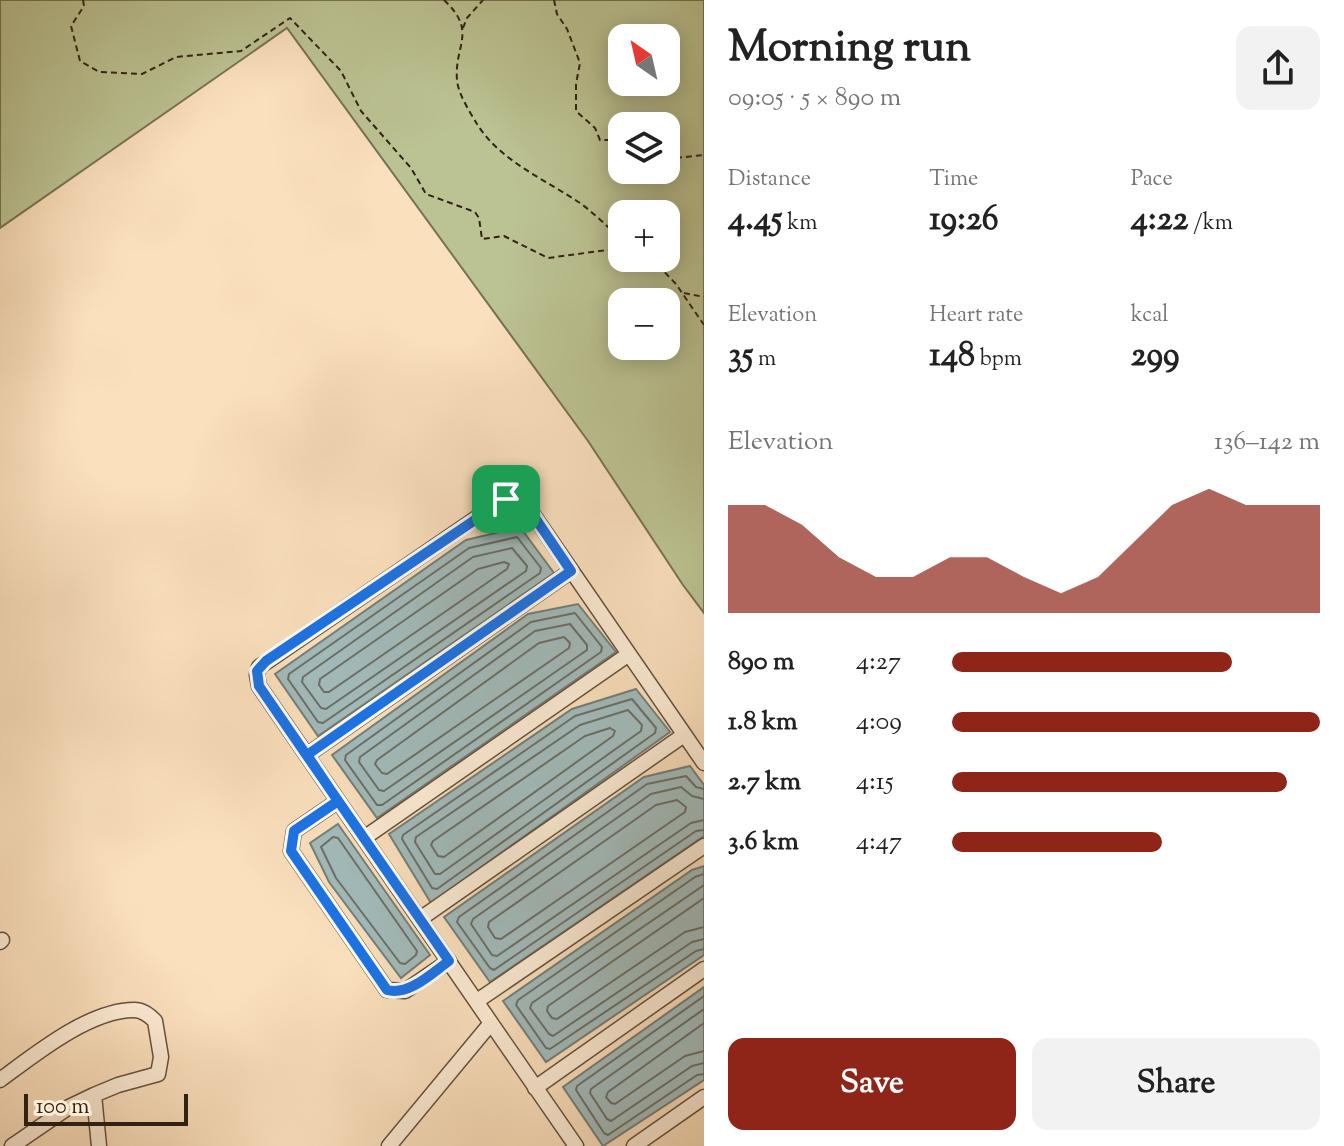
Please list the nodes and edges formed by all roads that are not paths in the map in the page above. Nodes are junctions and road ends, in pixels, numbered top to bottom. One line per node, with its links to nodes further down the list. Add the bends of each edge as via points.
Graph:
1 (571, 571): 2 (lane); 4 (lane); 4 (lane, via 525,503 506,499 266,661 257,671 259,686)
2 (629, 654): 3 (lane); 7 (lane)
3 (684, 735): 5 (lane); 9 (lane)
4 (307, 755): 6 (lane)
5 (704, 763)
6 (338, 801): 7 (lane); 10 (lane, via 294,831 291,851 387,990 405,991)
7 (364, 838): 9 (lane)
8 (704, 846): 12 (lane)
9 (420, 919): 10 (lane)
10 (449, 961): 12 (lane)
11 (704, 969): 15 (lane)
12 (477, 1001): 13 (lane)
13 (491, 1023): 15 (lane); 20 (lane)
14 (0, 1080): 16 (lane, via 90,1022 118,1012 146,1013 155,1021 158,1074)
15 (535, 1088): 21 (lane)
16 (94, 1095): 18 (lane); 19 (lane)
17 (704, 1097): 22 (lane)
18 (12, 1146)
19 (99, 1146)
20 (389, 1146)
21 (576, 1146)
22 (634, 1146)

